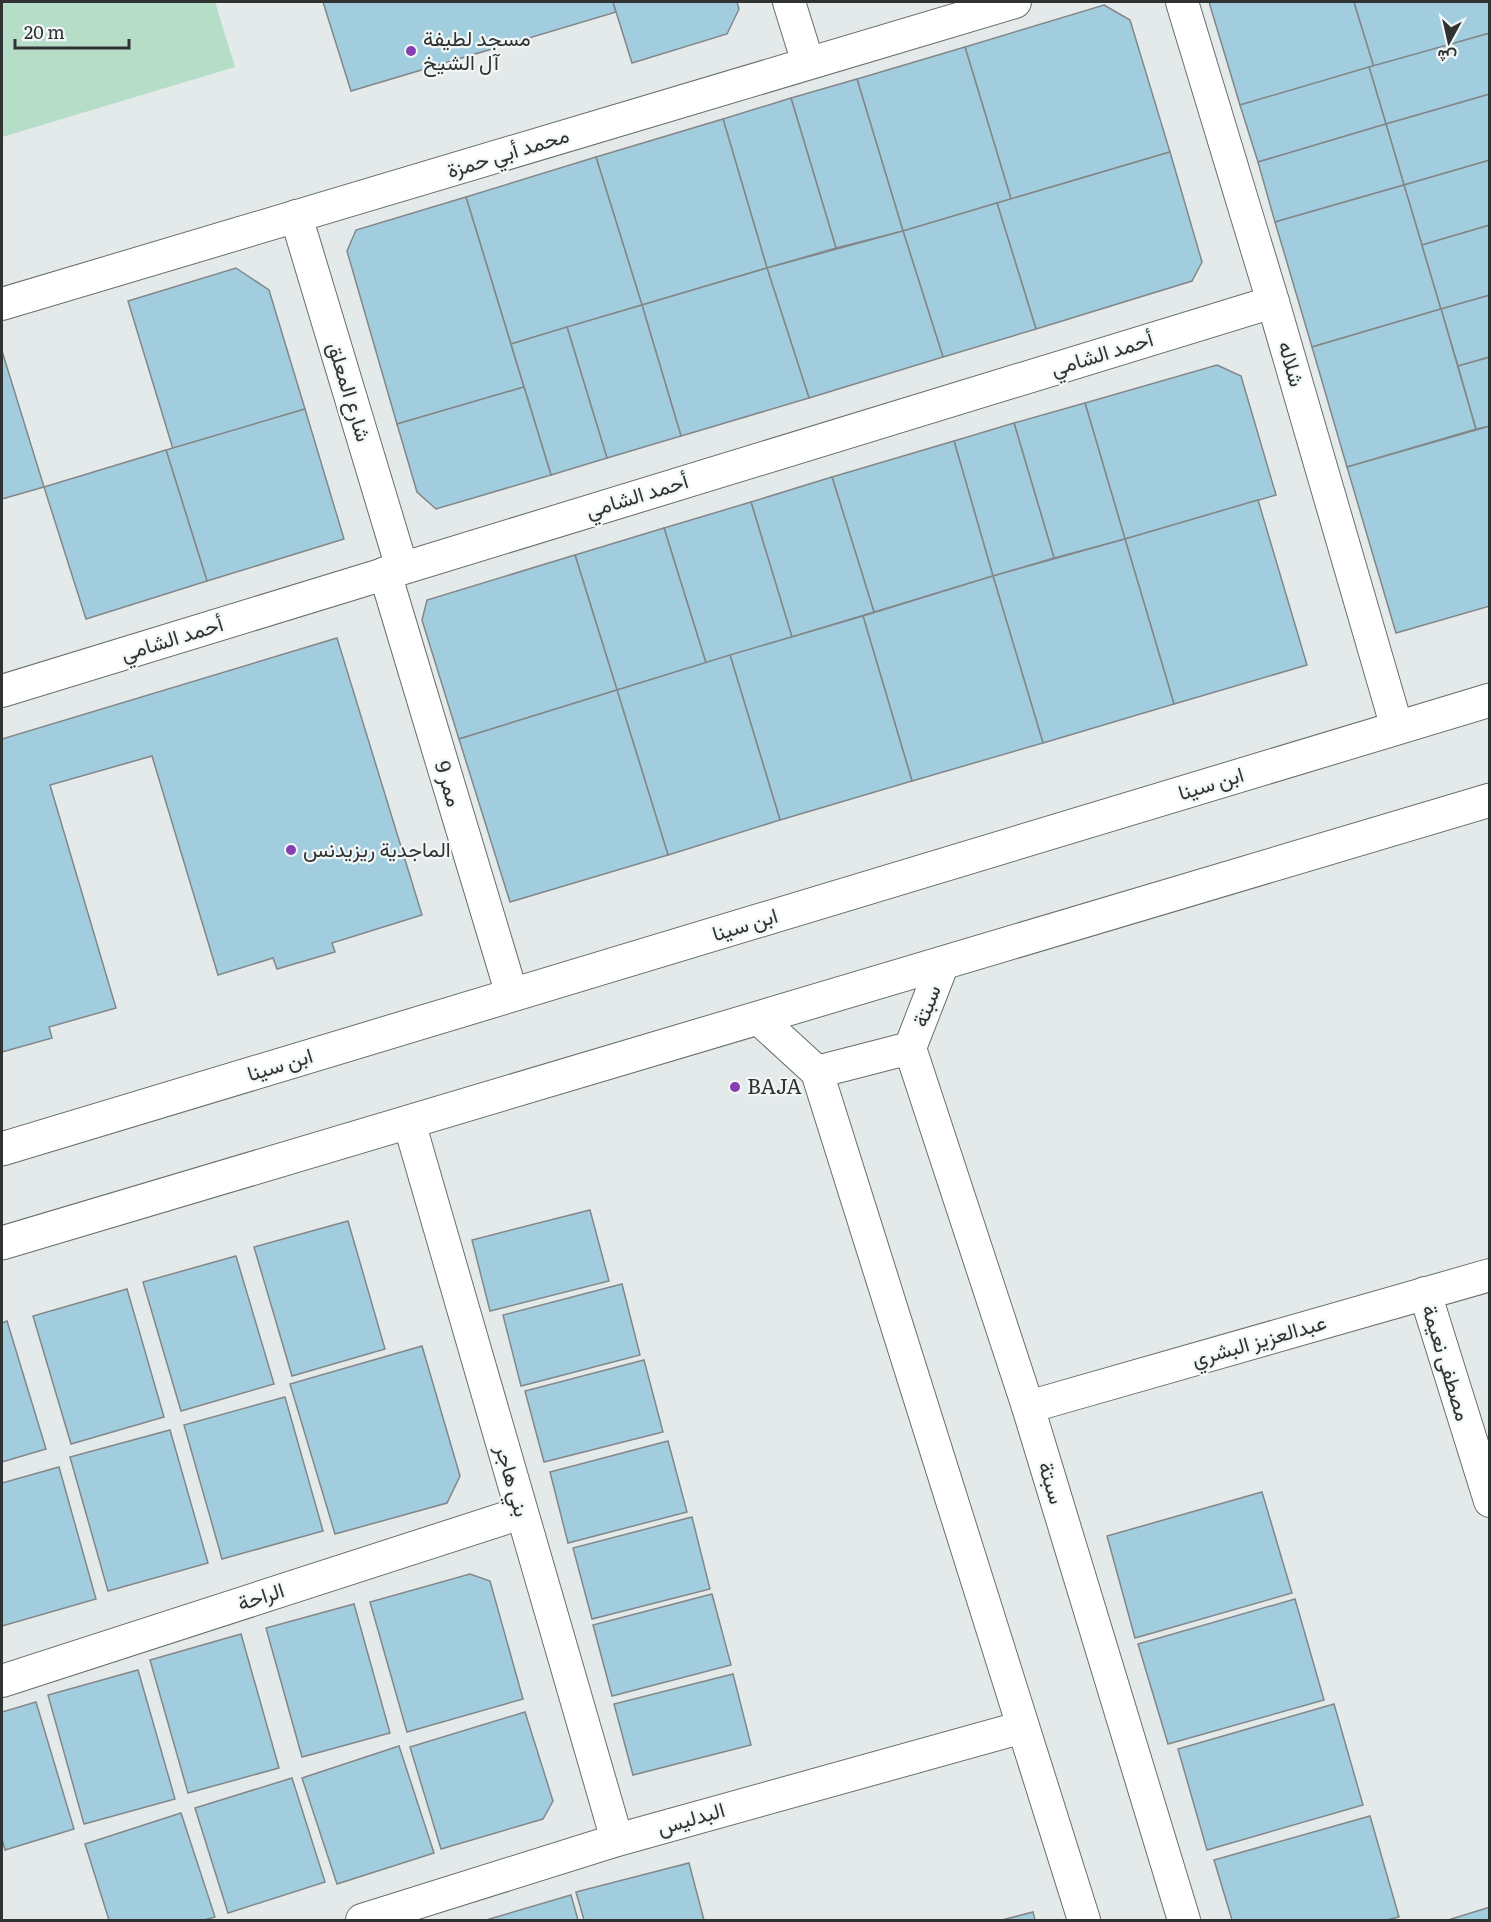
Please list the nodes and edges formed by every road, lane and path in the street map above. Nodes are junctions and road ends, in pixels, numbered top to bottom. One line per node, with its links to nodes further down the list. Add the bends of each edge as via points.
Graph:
1 (789, 2): 4 (street)
2 (1015, 2): 4 (street, محمد أبي حمزة)
3 (1182, 2): 6 (street, شلاله)
4 (808, 63): 5 (street, محمد أبي حمزة)
5 (296, 216): 7 (street, محمد أبي حمزة); 8 (street, شارع المعلق)
6 (1273, 302): 8 (street, أحمد الشامي); 11 (street, شلاله)
7 (2, 304)
8 (394, 571): 9 (street, أحمد الشامي); 14 (street, ممر 9)
9 (2, 691)
10 (1490, 700): 11 (street, ابن سينا)
11 (1397, 728): 14 (street, ابن سينا)
12 (1490, 800): 13 (street)
13 (943, 963): 15 (street); 16 (street, سبتة)
14 (512, 995): 19 (street, ابن سينا)
15 (758, 1018): 17 (street); 18 (street)
16 (910, 1048): 17 (street, سبتة); 23 (street, سبتة)
17 (817, 1072): 27 (street)
18 (409, 1122): 20 (street); 25 (street, بني هاجر)
19 (2, 1149)
20 (2, 1244)
21 (1490, 1275): 22 (street, عبدالعزيز البشري)
22 (1425, 1293): 23 (street, عبدالعزيز البشري); 24 (street, مصطفى نعيمة)
23 (1028, 1407): 31 (street, سبتة)
24 (1490, 1501)
25 (521, 1513): 26 (street, الراحة); 28 (street, بني هاجر)
26 (2, 1681)
27 (1023, 1727): 28 (street, البدليس); 30 (street)
28 (616, 1840): 29 (street, البدليس)
29 (362, 1920)
30 (1084, 1920)
31 (1184, 1920)

